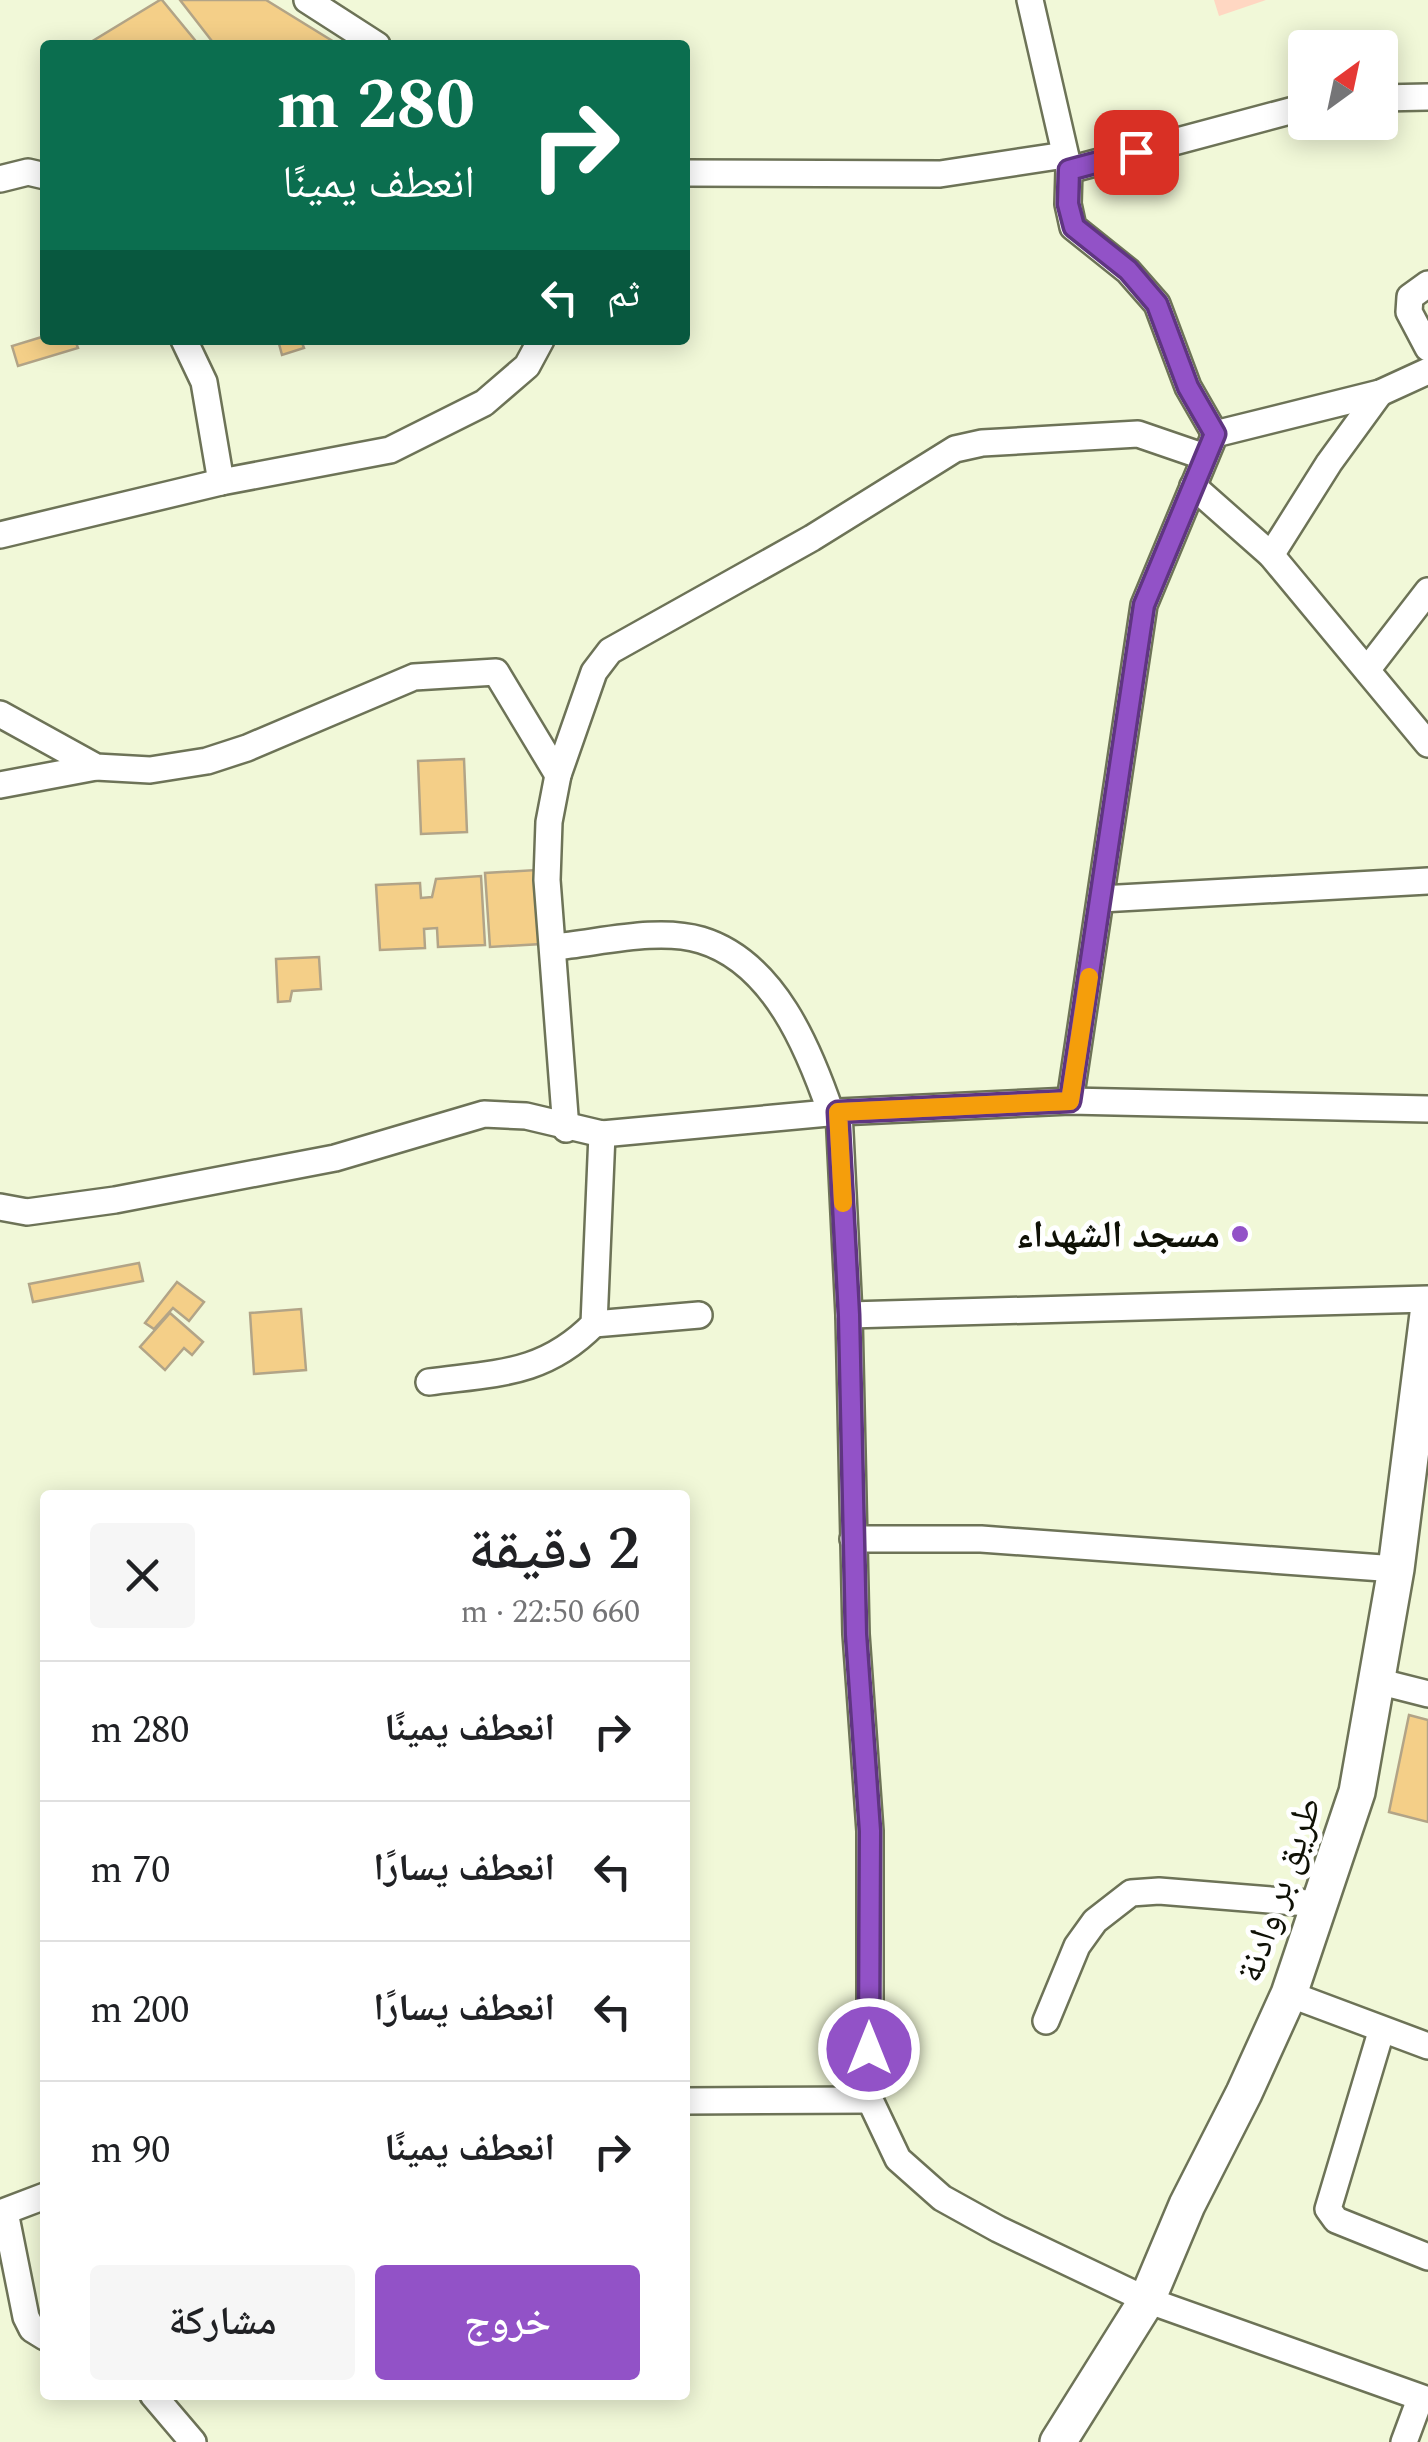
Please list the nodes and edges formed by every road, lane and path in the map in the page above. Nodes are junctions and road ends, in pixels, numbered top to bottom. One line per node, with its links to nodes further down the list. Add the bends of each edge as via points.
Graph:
1 (307, 0): 3 (street)
2 (1030, 0): 7 (street)
3 (370, 40)
4 (1428, 97): 5 (street)
5 (1398, 98)
6 (1288, 112): 7 (street)
7 (1067, 162): 8 (street, via 940,174); 17 (street, via 1074,227 1128,270 1157,304)
8 (690, 173)
9 (40, 175): 10 (street)
10 (0, 179)
11 (1428, 284): 14 (street, via 1410,297 1409,312)
12 (186, 345): 18 (street, via 204,382)
13 (539, 345): 18 (street, via 527,366 484,403 390,450)
14 (1428, 348)
15 (1428, 371): 16 (street)
16 (1380, 393): 17 (street); 21 (street)
17 (1210, 446): 19 (street); 27 (street, via 1130,434 982,443 932,460 812,538 610,651 594,672)
18 (221, 482): 20 (street)
19 (1192, 486): 21 (street); 30 (street, via 1144,605)
20 (0, 535)
21 (1271, 555): 23 (street)
22 (1428, 592): 23 (street)
23 (1367, 670): 25 (street)
24 (0, 714): 26 (street)
25 (1428, 744)
26 (96, 767): 27 (street, via 150,770 208,761 414,677 496,672); 28 (street)
27 (558, 775): 31 (street, via 547,880)
28 (0, 785)
29 (1428, 882): 30 (street)
30 (1100, 899): 32 (street)
31 (554, 947): 34 (street, via 668,936 715,946 779,999 809,1048); 35 (street)
32 (1070, 1101): 33 (street); 34 (street)
33 (1428, 1110)
34 (835, 1113): 36 (street); 41 (street)
35 (566, 1129): 36 (street); 37 (street, via 526,1116 484,1114 334,1158 115,1200 28,1212)
36 (602, 1134): 42 (street)
37 (0, 1208)
38 (1428, 1299): 41 (street)
39 (699, 1314): 42 (street)
40 (1428, 1314): 45 (street, طريق بر وادنة)
41 (849, 1315): 44 (street)
42 (594, 1324): 43 (street, via 569,1350 533,1367)
43 (430, 1382)
44 (853, 1539): 45 (street, via 981,1538); 53 (street, via 870,1831)
45 (1396, 1569): 46 (street, طريق بر وادنة)
46 (1378, 1682): 47 (street); 48 (street, طريق بر وادنة, via 1357,1792)
47 (1428, 1694)
48 (1320, 1904): 49 (street, طريق بر وادنة); 50 (street, via 1132,1892 1095,1921 1077,1946)
49 (1289, 1994): 51 (street); 58 (street, طريق بر وادنة)
50 (1046, 2021)
51 (1380, 2032): 52 (street); 57 (street, via 1328,2209 1336,2220)
52 (1428, 2046)
53 (870, 2100): 54 (street); 58 (street, via 898,2159 942,2198)
54 (690, 2101)
55 (40, 2198): 56 (street)
56 (2, 2213): 59 (street, via 26,2317)
57 (1428, 2257)
58 (1148, 2300): 61 (street); 63 (street, طريق بر وادنة)
59 (40, 2334)
60 (157, 2400): 62 (street)
61 (1424, 2400): 64 (street)
62 (193, 2442)
63 (1058, 2442)
64 (1404, 2442)

